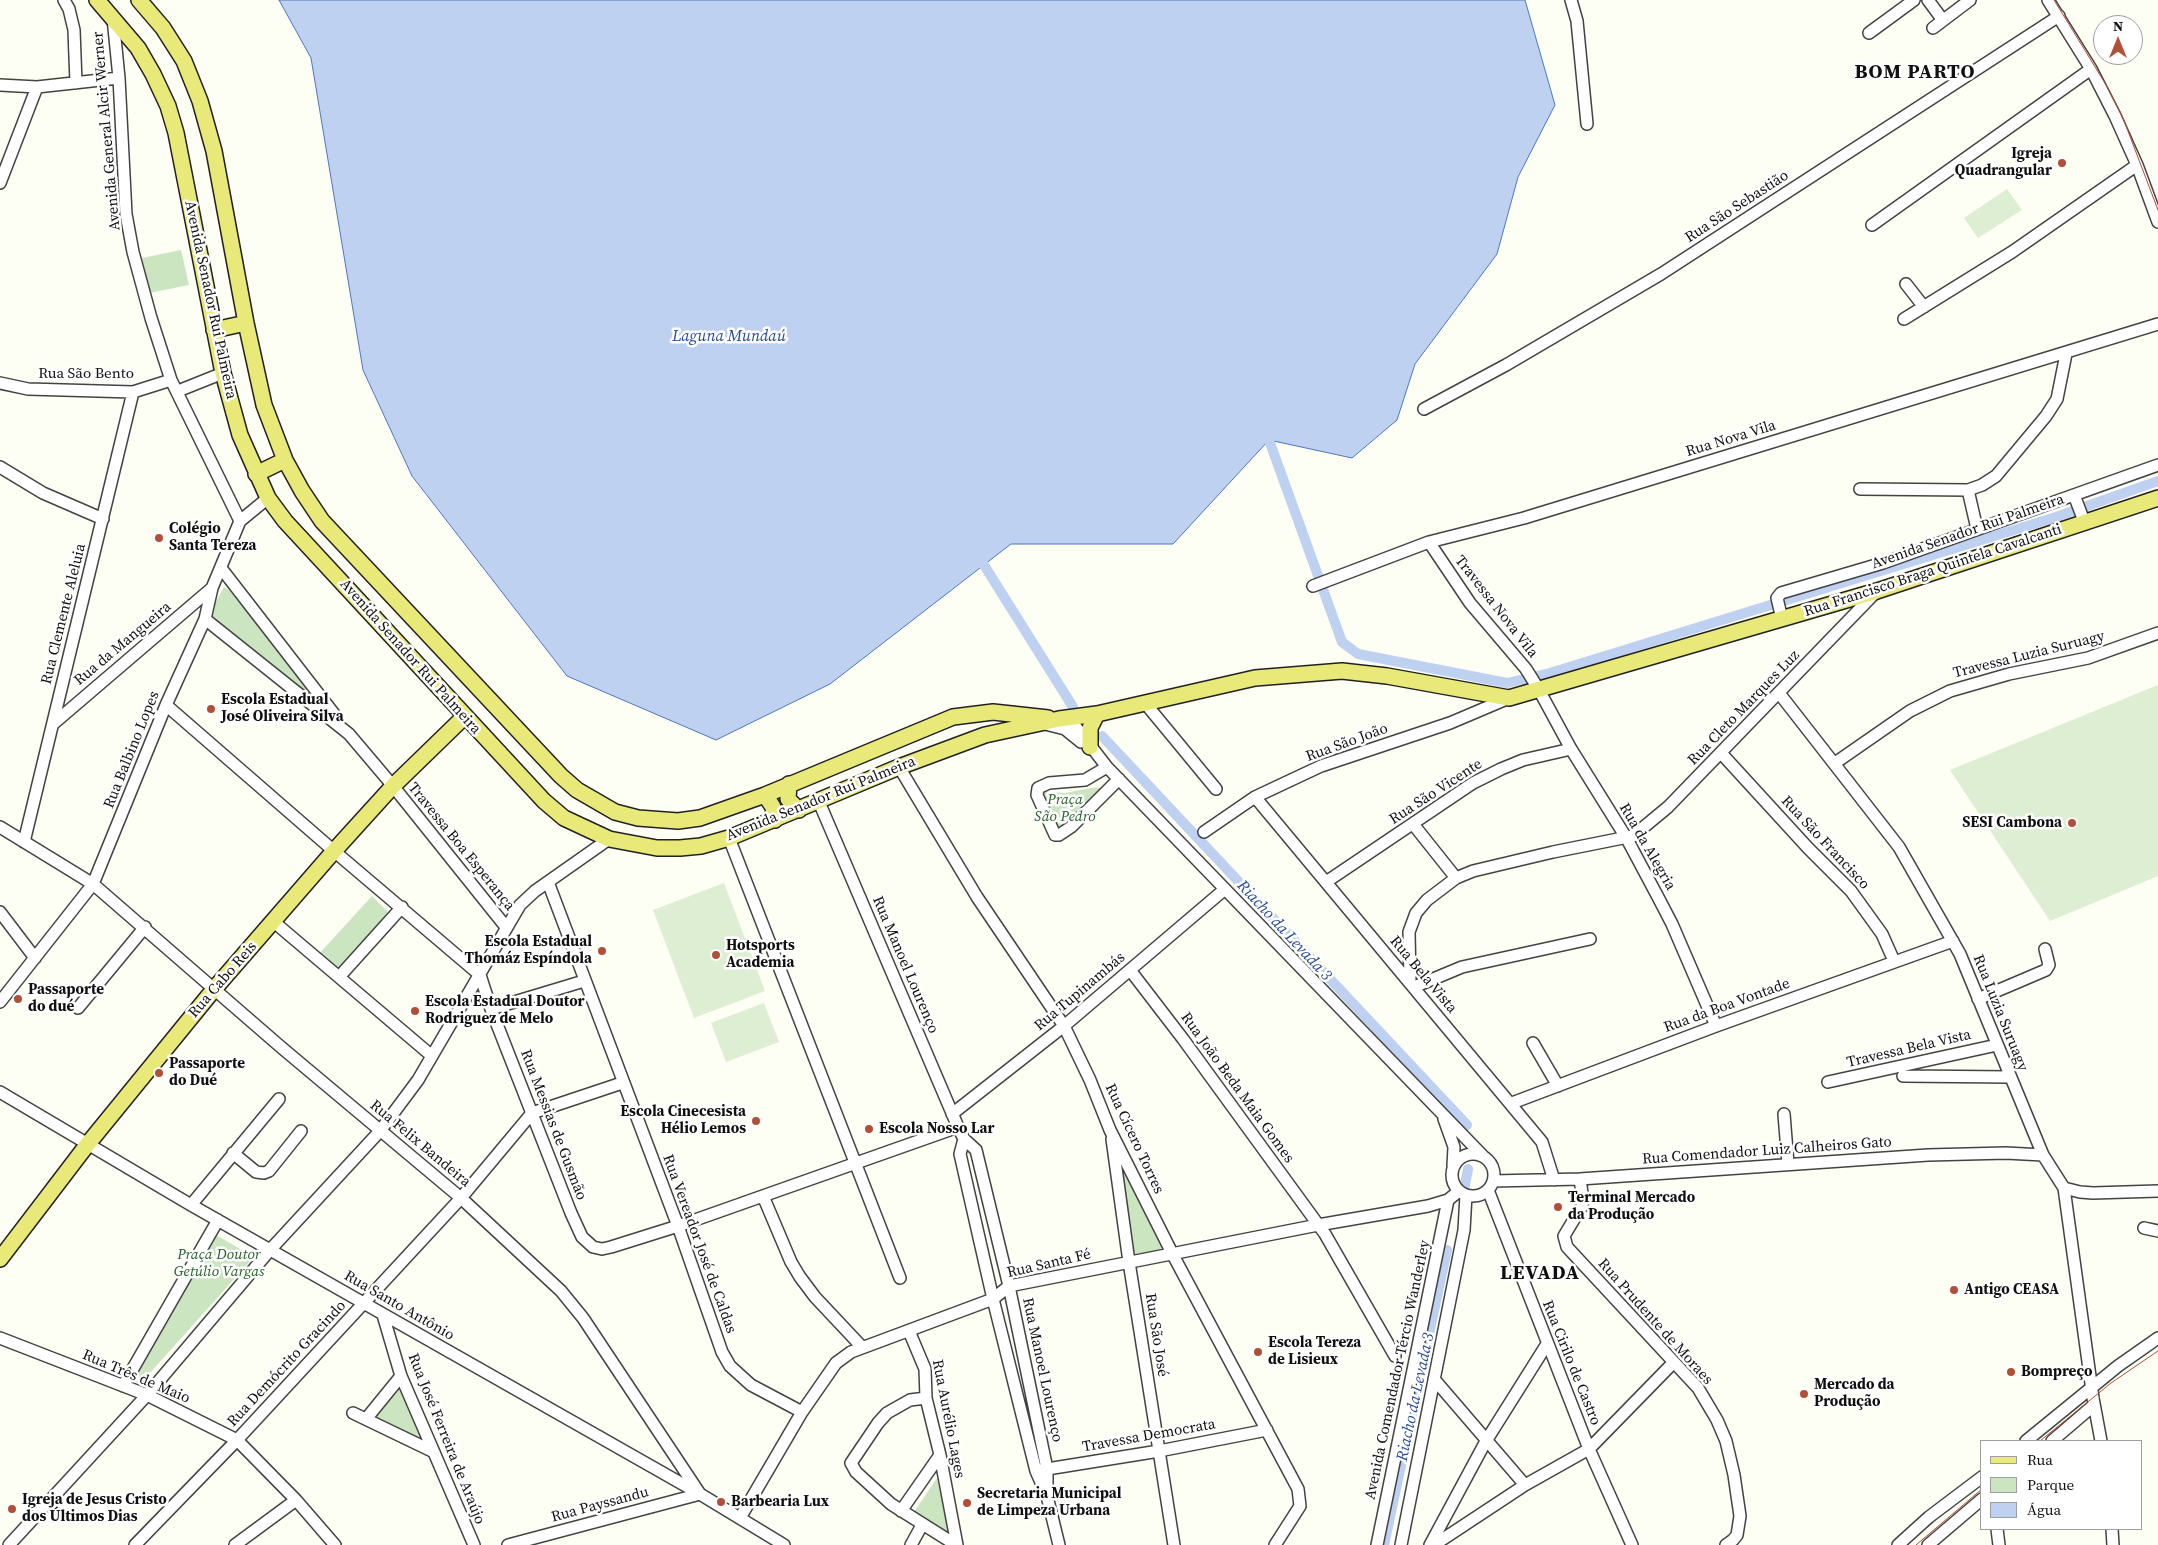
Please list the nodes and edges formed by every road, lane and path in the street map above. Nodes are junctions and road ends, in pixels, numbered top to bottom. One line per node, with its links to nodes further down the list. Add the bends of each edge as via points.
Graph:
1 (64, 0): 16 (street, via 74,30)
2 (97, 0): 10 (main road, Avenida Senador Rui Palmeira)
3 (139, 0): 27 (main road, Avenida Senador Rui Palmeira, via 163,28 184,61 200,102 214,151)
4 (1571, 0): 19 (street, via 1577,21)
5 (1914, 0): 13 (street)
6 (1928, 0): 11 (street)
7 (1970, 0): 11 (street)
8 (2048, 0): 9 (street)
9 (2059, 16): 14 (street); 36 (street, Rua São Sebastião, via 1661,274)
10 (113, 18): 15 (street, Avenida General Alcir Werner); 29 (main road, Avenida Senador Rui Palmeira, via 138,48 168,106)
11 (1942, 19): 12 (street)
12 (1933, 28)
13 (1869, 33)
14 (2091, 69): 20 (street); 23 (street)
15 (119, 78): 16 (street); 32 (street, Avenida General Alcir Werner, via 126,214 150,318)
16 (76, 83): 18 (street)
17 (0, 85): 18 (street)
18 (37, 87): 21 (street)
19 (1587, 124)
20 (2137, 165): 22 (street); 25 (street, via 2012,252)
21 (0, 183)
22 (2158, 222)
23 (1872, 224)
24 (1906, 284): 25 (street)
25 (1924, 307): 26 (street)
26 (1904, 319)
27 (246, 323): 29 (main road); 37 (main road, Avenida Senador Rui Palmeira, via 264,405)
28 (2158, 324): 30 (street, Rua Nova Vila)
29 (214, 330): 31 (main road, Avenida Senador Rui Palmeira)
30 (2066, 354): 42 (street, via 2057,399 2046,416 1996,476); 50 (street, Rua Nova Vila, via 1517,520)
31 (223, 373): 34 (street); 40 (main road, Avenida Senador Rui Palmeira, via 240,434)
32 (171, 380): 34 (street, Avenida General Alcir Werner); 35 (street, Rua São Bento)
33 (0, 383): 35 (street, Rua São Bento, via 28,389)
34 (178, 391): 48 (street, Avenida General Alcir Werner)
35 (134, 392): 47 (street, Rua Clemente Aleluia)
36 (1424, 409)
37 (285, 460): 40 (main road); 80 (main road, Avenida Senador Rui Palmeira, via 322,521 577,790 615,812 660,821 700,818)
38 (2158, 465): 44 (street, Avenida Senador Rui Palmeira)
39 (0, 467): 47 (street, via 43,493)
40 (256, 474): 43 (main road, Avenida Senador Rui Palmeira)
41 (1860, 489): 42 (street)
42 (1968, 490): 49 (street)
43 (268, 498): 48 (street, Rua Balbino Lopes); 65 (main road, Avenida Senador Rui Palmeira, via 285,521)
44 (2075, 498): 46 (street); 49 (street, Avenida Senador Rui Palmeira)
45 (2158, 498): 46 (main road, Rua Francisco Braga Quintela Cavalcanti)
46 (2083, 518): 54 (main road, Rua Francisco Braga Quintela Cavalcanti)
47 (103, 520): 68 (street, Rua Clemente Aleluia)
48 (240, 521): 51 (street, Rua Balbino Lopes)
49 (1977, 529): 55 (street, Avenida Senador Rui Palmeira, via 1883,563 1780,593)
50 (1429, 542): 52 (street, Rua Nova Vila); 59 (street, Travessa Nova Vila, via 1470,603)
51 (221, 568): 53 (street, Rua Balbino Lopes); 69 (street)
52 (1318, 584)
53 (212, 588): 56 (street, Rua Balbino Lopes); 68 (street, Rua da Mangueira)
54 (1877, 591): 55 (main road, Rua Francisco Braga Quintela Cavalcanti); 60 (street, Rua Cleto Marques Luz)
55 (1779, 605): 58 (main road, Rua Francisco Braga Quintela Cavalcanti)
56 (205, 619): 63 (street, Rua Balbino Lopes); 69 (street)
57 (2158, 633): 73 (street, Travessa Luzia Suruagy, via 2088,658 2009,674 1950,691 1910,711)
58 (1707, 641): 59 (main road, Avenida Senador Rui Palmeira)
59 (1538, 688): 61 (main road, Avenida Senador Rui Palmeira); 70 (street, Rua da Alegria)
60 (1779, 693): 72 (street, Rua Cleto Marques Luz); 73 (street, Rua Luzia Suruagy)
61 (1509, 698): 62 (main road, Avenida Senador Rui Palmeira, via 1342,670 1255,678); 81 (street, Rua São João, via 1450,723 1321,766)
62 (1145, 703): 64 (main road, Avenida Senador Rui Palmeira); 79 (street)
63 (166, 705): 92 (street); 96 (street, Rua Balbino Lopes)
64 (1098, 714): 66 (main road, Avenida Senador Rui Palmeira); 71 (main road, via 1090,728)
65 (464, 717): 78 (main road, Rua Cabo Reis); 89 (main road, Avenida Senador Rui Palmeira, via 544,802 564,818)
66 (1064, 718): 67 (main road, Avenida Senador Rui Palmeira); 71 (street); 77 (main road, Avenida Senador Rui Palmeira, via 993,712 960,716)
67 (1042, 723): 71 (street, via 1064,729); 74 (main road, Avenida Senador Rui Palmeira, via 985,735)
68 (53, 724): 91 (street, Rua Clemente Aleluia)
69 (349, 734): 78 (street, Travessa Boa Esperança)
70 (1571, 749): 85 (street, Rua São Vicente, via 1523,760 1501,769); 90 (street, Rua da Alegria)
71 (1093, 751): 75 (street)
72 (1721, 753): 90 (street, Rua Cleto Marques Luz, via 1668,807); 107 (street, Rua São Francisco, via 1851,891 1882,934)
73 (1835, 763): 104 (street, Rua Luzia Suruagy, via 1899,847)
74 (899, 767): 82 (main road, Avenida Senador Rui Palmeira); 118 (street, Rua Cícero Torres, via 977,897)
75 (1107, 767): 76 (street); 76 (street, via 1085,780 1049,783 1038,788 1037,795 1055,834 1059,835 1071,827)
76 (1119, 779): 97 (street)
77 (789, 784): 80 (main road, Avenida Senador Rui Palmeira); 83 (main road, via 788,799)
78 (394, 786): 92 (main road, Rua Cabo Reis); 101 (street, Travessa Boa Esperança)
79 (1216, 789)
80 (765, 795): 84 (main road, via 774,806)
81 (1255, 797): 87 (street, Rua São João); 95 (street, Rua Bela Vista)
82 (819, 802): 83 (main road, Avenida Senador Rui Palmeira); 132 (street, Rua Manoel Lourenço)
83 (799, 810): 84 (main road, Avenida Senador Rui Palmeira)
84 (775, 820): 88 (main road, Avenida Senador Rui Palmeira)
85 (1413, 824): 93 (street); 95 (street, Rua São Vicente)
86 (0, 827): 91 (street, Rua Felix Bandeira)
87 (1204, 832)
88 (730, 838): 89 (main road, Avenida Senador Rui Palmeira, via 680,848 657,848); 144 (street)
89 (609, 839): 94 (street)
90 (1627, 839): 93 (street, via 1553,852); 119 (street, Rua da Alegria, via 1672,924)
91 (24, 842): 96 (street, Rua Felix Bandeira)
92 (334, 851): 98 (street); 100 (main road, Rua Cabo Reis)
93 (1456, 878): 112 (street, via 1427,900 1412,921)
94 (548, 882): 101 (street, via 526,898); 111 (street, Rua Vereador José de Caldas)
95 (1326, 882): 112 (street, Rua Bela Vista)
96 (93, 884): 102 (street, Rua Felix Bandeira); 106 (street, Rua Balbino Lopes)
97 (1225, 889): 108 (street, Rua Tupinambás); 134 (street)
98 (402, 907): 109 (street); 110 (street)
99 (0, 912): 106 (street)
100 (274, 922): 110 (street); 113 (main road, Rua Cabo Reis)
101 (506, 927): 109 (street)
102 (145, 928): 113 (street, Rua Felix Bandeira); 116 (street)
103 (1590, 939): 112 (street, via 1462,967)
104 (1953, 941): 107 (street, Rua da Boa Vontade); 114 (street, Rua Luzia Suruagy)
105 (2045, 949): 114 (street, via 2046,970)
106 (35, 958): 115 (street, Rua Balbino Lopes)
107 (1894, 961): 119 (street, Rua da Boa Vontade)
108 (1130, 970): 118 (street, Rua Tupinambás); 158 (street, Rua João Beda Maia Gomes)
109 (480, 975): 117 (street, Rua Messias de Gusmão); 122 (street)
110 (339, 977): 122 (street)
111 (584, 981): 117 (street); 126 (street, Rua Vereador José de Caldas)
112 (1412, 984): 130 (street, Rua Bela Vista, via 1484,1074)
113 (215, 988): 138 (street, Rua Felix Bandeira); 140 (main road, Rua Cabo Reis)
114 (1978, 999): 121 (street, Rua Luzia Suruagy)
115 (0, 1002)
116 (78, 1008)
117 (491, 1010): 131 (street, Rua Messias de Gusmão)
118 (1064, 1026): 132 (street, Rua Tupinambás); 136 (street, Rua Cícero Torres)
119 (1716, 1026): 127 (street, Rua da Boa Vontade)
120 (1533, 1043): 127 (street)
121 (1997, 1044): 124 (street, Rua Luzia Suruagy); 125 (street, Travessa Bela Vista)
122 (432, 1056): 138 (street)
123 (1903, 1076): 124 (street)
124 (2010, 1077): 142 (street, Rua Luzia Suruagy)
125 (1828, 1082)
126 (622, 1083): 131 (street); 159 (street, Rua Vereador José de Caldas)
127 (1558, 1086): 130 (street, Rua da Boa Vontade)
128 (0, 1092): 140 (street, Rua Santo Antônio)
129 (279, 1098): 141 (street)
130 (1512, 1103): 148 (street, Rua Bela Vista, via 1542,1142)
131 (532, 1113): 154 (street, Rua Demócrito Gracindo); 159 (street, Rua Messias de Gusmão, via 582,1237 597,1249)
132 (952, 1114): 135 (street, Rua Manoel Lourenço)
133 (1784, 1114): 145 (street)
134 (1443, 1115): 143 (street); 146 (street, via 1454,1147)
135 (958, 1128): 139 (street, Rua Manoel Lourenço); 144 (street)
136 (1110, 1130): 163 (street, Rua Cícero Torres); 165 (street, Rua São José)
137 (301, 1131): 141 (street, via 264,1173 256,1172)
138 (380, 1131): 154 (street, Rua Felix Bandeira); 162 (street)
139 (964, 1139): 167 (street, Rua Manoel Lourenço, via 976,1150); 168 (street, Rua Manoel Lourenço, via 960,1154)
140 (87, 1145): 156 (street, Rua Santo Antônio); 164 (main road, Rua Cabo Reis)
141 (233, 1153): 156 (street)
142 (2043, 1155): 145 (street, Rua Comendador Luiz Calheiros Gato, via 1928,1155); 150 (street, Rua Luzia Suruagy)
143 (1484, 1157): 146 (street, via 1470,1154 1457,1160); 149 (street, via 1493,1168)
144 (855, 1164): 153 (street); 166 (street)
145 (1788, 1164): 147 (street, Rua Comendador Luiz Calheiros Gato)
146 (1453, 1166): 152 (street, via 1452,1179)
147 (1580, 1178): 148 (street, Rua Comendador Luiz Calheiros Gato); 177 (street, Rua Prudente de Moraes, via 1583,1200 1564,1236 1567,1247)
148 (1554, 1180): 149 (street, Rua Comendador Luiz Calheiros Gato)
149 (1490, 1186): 152 (street, via 1478,1196); 174 (street, Rua Cirilo de Castro)
150 (2064, 1188): 151 (street, via 2093,1194); 181 (street, Rua Luzia Suruagy)
151 (2158, 1190)
152 (1462, 1193): 155 (street, Rua Santa Fé); 179 (street, via 1464,1230)
153 (763, 1196): 159 (street); 175 (street, via 790,1262 815,1297)
154 (460, 1198): 169 (street, Rua Demócrito Gracindo); 198 (street, Rua Felix Bandeira, via 561,1292 583,1318)
155 (1448, 1200): 158 (street, Rua Santa Fé); 223 (street, Avenida Comendador Tércio Wanderley)
156 (191, 1205): 157 (street, Rua Santo Antônio)
157 (218, 1220): 162 (street, Rua Santo Antônio); 180 (street)
158 (1318, 1225): 163 (street, Rua Santa Fé); 176 (street, Rua João Beda Maia Gomes)
159 (678, 1226): 185 (street, Rua Vereador José de Caldas, via 722,1352 730,1366 751,1385)
160 (2144, 1228): 161 (street)
161 (2158, 1232)
162 (270, 1250): 169 (street, Rua Santo Antônio); 182 (street)
163 (1173, 1255): 165 (street, Rua Santa Fé); 188 (street, Rua Cícero Torres)
164 (0, 1259)
165 (1129, 1262): 167 (street, Rua Santa Fé); 195 (street, Rua São José)
166 (900, 1278)
167 (1009, 1286): 168 (street, Rua Santa Fé); 199 (street, Rua Manoel Lourenço)
168 (993, 1299): 171 (street, Rua Santa Fé); 199 (street, Rua Manoel Lourenço)
169 (363, 1303): 170 (street, Rua Santo Antônio); 189 (street, Rua Demócrito Gracindo)
170 (383, 1315): 178 (street, Rua José Ferreira de Araújo); 200 (street, Rua Santo Antônio)
171 (909, 1331): 175 (street, Rua Santa Fé); 183 (street, Rua Aurélio Lages, via 925,1368)
172 (0, 1338): 180 (street, Rua Três de Maio)
173 (2158, 1338): 181 (street)
174 (1547, 1344): 193 (street); 194 (street, Rua Cirilo de Castro)
175 (862, 1347): 185 (street, Rua Santa Fé, via 836,1362)
176 (1395, 1356)
177 (1673, 1363): 194 (street); 228 (street, Rua Prudente de Moraes, via 1698,1388 1726,1441 1740,1516 1737,1535)
178 (401, 1376): 187 (street); 196 (street, Rua José Ferreira de Araújo)
179 (1434, 1379): 193 (street); 224 (street)
180 (123, 1386): 182 (street, Rua Três de Maio)
181 (2092, 1387): 184 (street, Rua Luzia Suruagy); 190 (street)
182 (147, 1395): 189 (street, Rua Três de Maio); 211 (street)
183 (926, 1398): 197 (street, Rua Aurélio Lages); 206 (street, via 910,1400 887,1413 851,1462 859,1475)
184 (2094, 1405): 191 (street); 192 (street, Rua Luzia Suruagy)
185 (802, 1412): 207 (street, Rua Santa Fé)
186 (353, 1413): 187 (street)
187 (366, 1419): 196 (street)
188 (1266, 1430): 195 (street, Travessa Democrata); 222 (street, Rua Cícero Torres, via 1298,1489 1301,1501)
189 (237, 1440): 204 (street, Rua Três de Maio); 212 (street, Rua Demócrito Gracindo)
190 (2027, 1440)
191 (2053, 1440)
192 (2101, 1440)
193 (1486, 1441): 202 (street); 225 (street)
194 (1589, 1449): 202 (street); 227 (street, Rua Cirilo de Castro)
195 (1159, 1451): 199 (street, Travessa Democrata); 221 (street, Rua São José)
196 (434, 1452): 215 (street, Rua José Ferreira de Araújo)
197 (940, 1455): 206 (street); 219 (street, Rua Aurélio Lages)
198 (683, 1468): 200 (street, via 681,1476); 203 (street, Rua Felix Bandeira)
199 (1042, 1470): 220 (street, Rua Manoel Lourenço)
200 (673, 1478): 203 (street, Rua Santo Antônio)
201 (1980, 1479): 229 (street)
202 (1525, 1485): 226 (street)
203 (700, 1494): 207 (street, Rua Santo Antônio); 216 (street, Rua Payssandu)
204 (296, 1500): 213 (street); 214 (street, Rua Três de Maio)
205 (1980, 1502): 230 (street)
206 (901, 1511): 208 (street)
207 (740, 1518): 217 (street, Rua Santo Antônio)
208 (922, 1525): 218 (street); 219 (street)
209 (1997, 1530): 231 (street)
210 (2112, 1530): 232 (street)
211 (9, 1545)
212 (135, 1545)
213 (235, 1545)
214 (335, 1545)
215 (474, 1545)
216 (508, 1545)
217 (784, 1545)
218 (910, 1545)
219 (957, 1545)
220 (1059, 1545)
221 (1174, 1545)
222 (1275, 1545)
223 (1377, 1545)
224 (1401, 1545)
225 (1430, 1545)
226 (1434, 1545)
227 (1632, 1545)
228 (1726, 1545)
229 (1898, 1545)
230 (1928, 1545)
231 (1999, 1545)
232 (2113, 1545)

